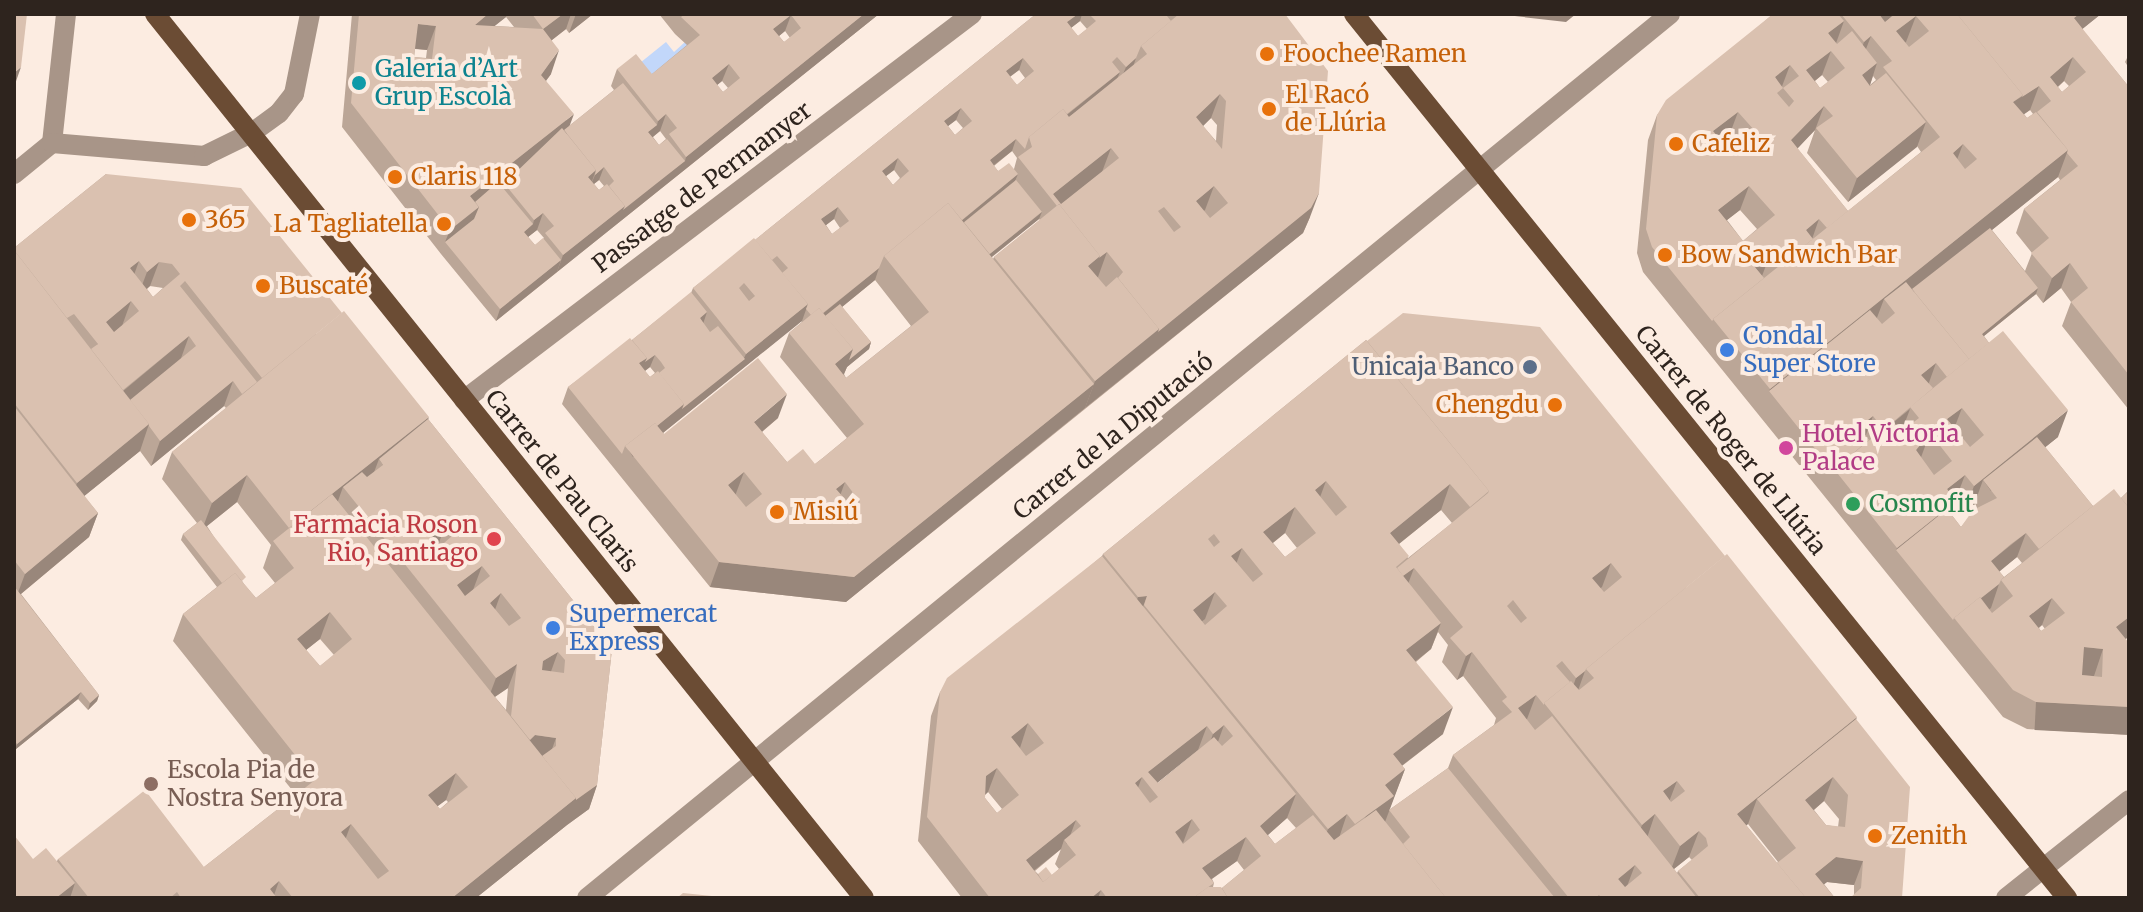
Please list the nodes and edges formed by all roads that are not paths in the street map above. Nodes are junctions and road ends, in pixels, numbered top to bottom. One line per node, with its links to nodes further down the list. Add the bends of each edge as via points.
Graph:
1 (66, 14): 8 (street)
2 (155, 14): 7 (main road, Carrer de Pau Claris)
3 (310, 14): 7 (street, via 294,94)
4 (972, 14): 11 (street, Passatge de Permanyer)
5 (1354, 14): 9 (main road, Carrer de Roger de Llúria)
6 (1670, 14): 9 (street, Carrer de la Diputació)
7 (253, 132): 8 (street, via 204,156); 11 (main road, Carrer de Pau Claris)
8 (52, 143): 10 (street)
9 (1479, 169): 12 (street, Carrer de la Diputació); 14 (main road, Carrer de Roger de Llúria)
10 (14, 174)
11 (464, 400): 12 (main road, Carrer de Pau Claris)
12 (754, 761): 15 (street, Carrer de la Diputació); 16 (main road, Carrer de Pau Claris)
13 (2129, 800): 14 (street)
14 (2043, 869): 17 (street); 18 (main road, Carrer de Roger de Llúria)
15 (587, 898)
16 (864, 898)
17 (2006, 898)
18 (2067, 898)

